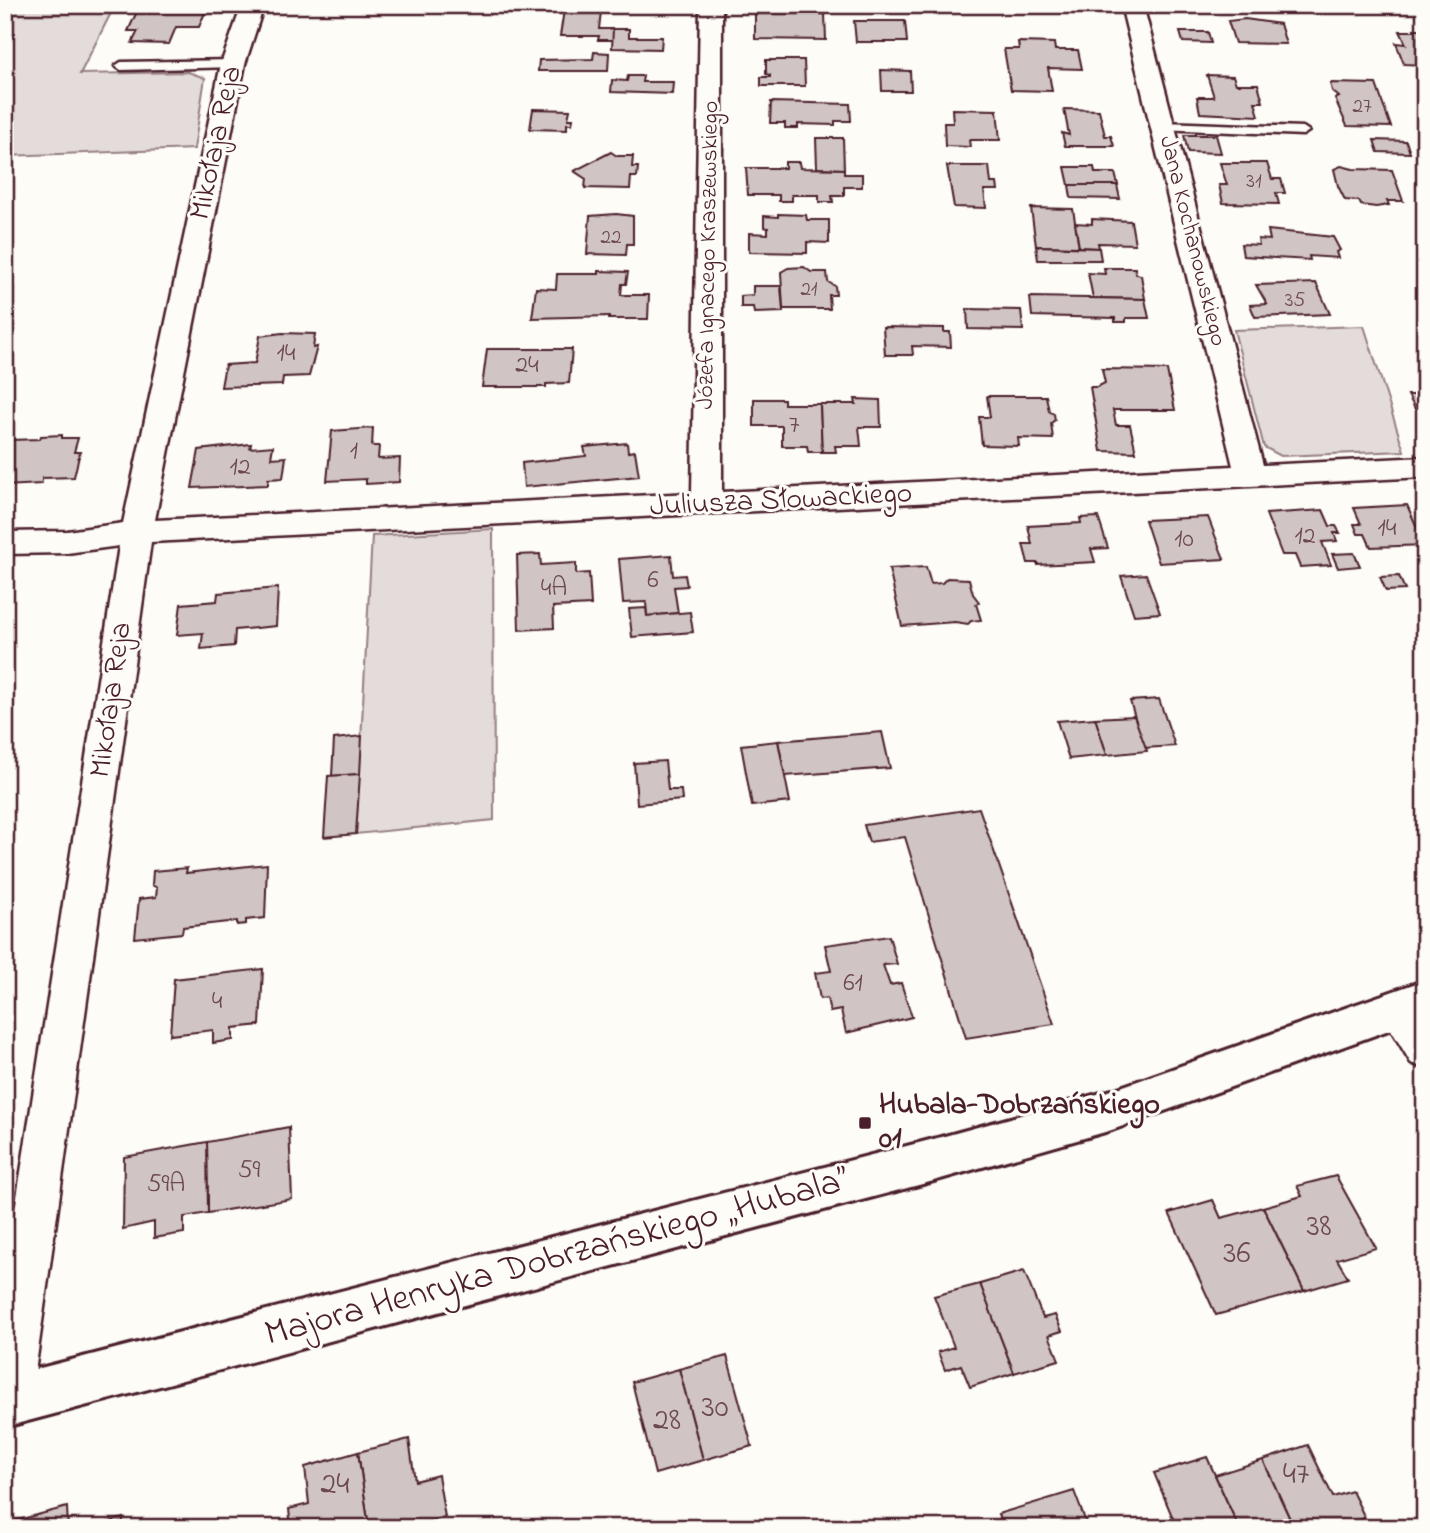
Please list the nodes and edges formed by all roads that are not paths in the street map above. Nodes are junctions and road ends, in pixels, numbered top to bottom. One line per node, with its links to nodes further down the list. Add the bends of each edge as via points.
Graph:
1 (253, 5): 4 (street, Mikołaja Reja)
2 (711, 5): 10 (street, Józefa Ignacego Kraszewskiego)
3 (1132, 5): 6 (street, Jana Kochanowskiego)
4 (233, 64): 5 (lane); 11 (street, Mikołaja Reja)
5 (121, 66)
6 (1163, 127): 7 (lane); 9 (street, Jana Kochanowskiego)
7 (1303, 131)
8 (1425, 467): 9 (street, Juliusza Słowackiego)
9 (1251, 477): 10 (street, Juliusza Słowackiego)
10 (707, 505): 11 (street, Juliusza Słowackiego)
11 (137, 532): 12 (street, Juliusza Słowackiego, via 67,542); 15 (street, Mikołaja Reja)
12 (5, 543)
13 (1411, 1003): 14 (street); 15 (street, Majora Henryka Dobrzańskiego „Hubala”, via 1112,1110)
14 (1425, 1051)
15 (7, 1402)

